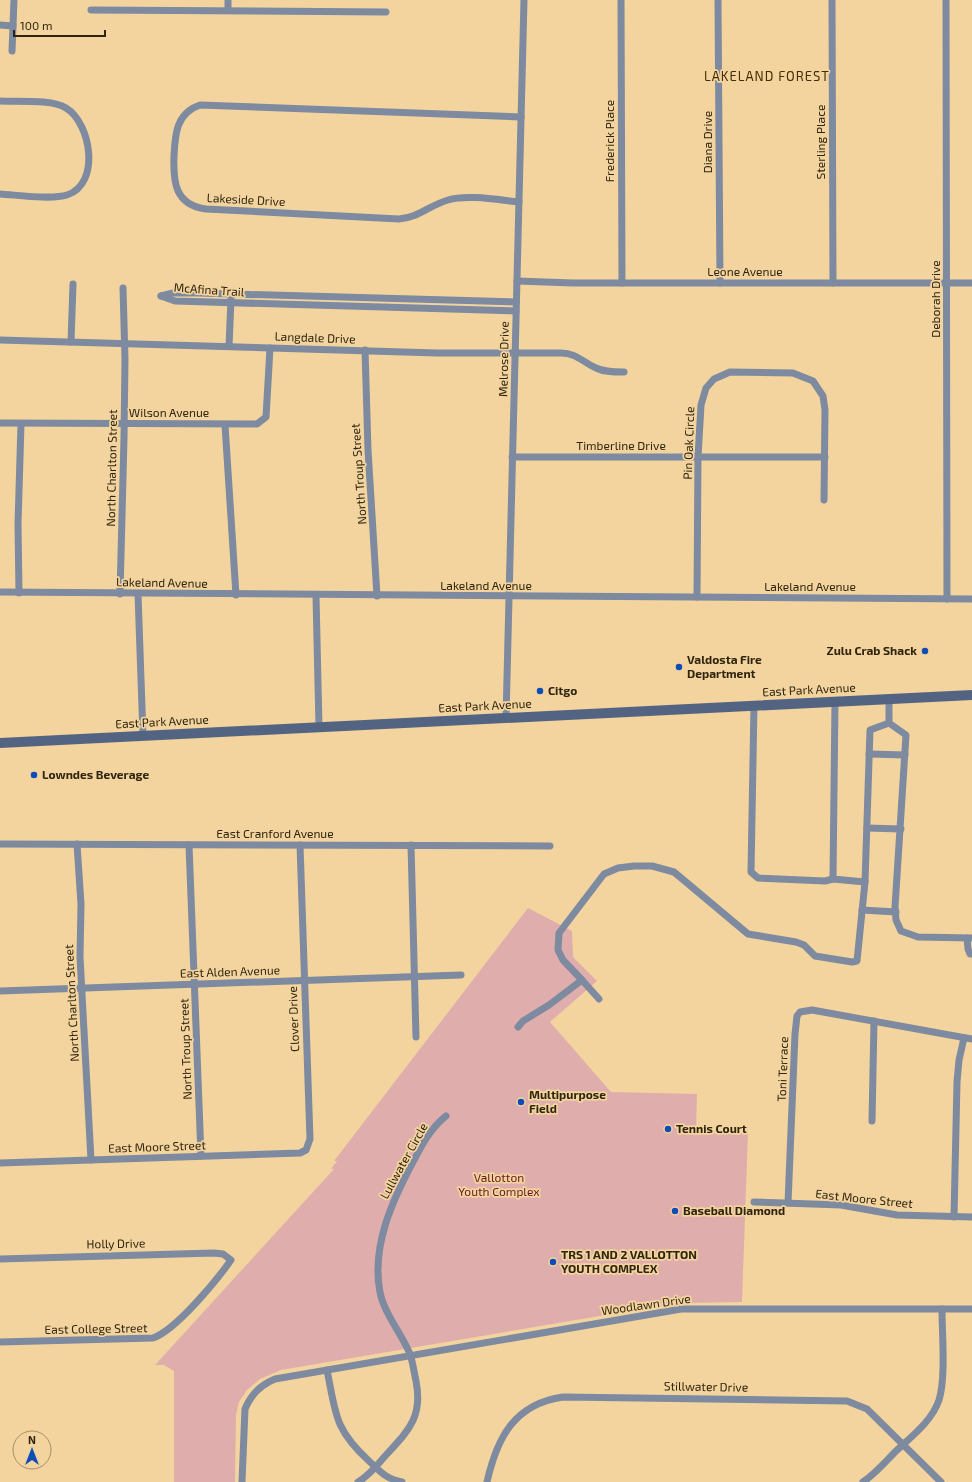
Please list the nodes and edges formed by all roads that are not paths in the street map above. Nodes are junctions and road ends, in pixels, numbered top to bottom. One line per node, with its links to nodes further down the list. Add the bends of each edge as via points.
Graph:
1 (14, 0): 12 (street)
2 (228, 0): 9 (street)
3 (524, 0): 15 (street, Melrose Drive)
4 (621, 0): 19 (street, Frederick Place)
5 (718, 0): 20 (street, Diana Drive)
6 (832, 0): 21 (street, Sterling Place)
7 (946, 0): 22 (street, Deborah Drive)
8 (91, 10): 9 (street)
9 (228, 10): 10 (street)
10 (386, 12)
11 (0, 26): 12 (street)
12 (12, 26): 13 (street)
13 (12, 51)
14 (0, 101): 16 (street, via 52,104 67,108 81,126 90,160 86,179 67,195)
15 (521, 117): 17 (street, Melrose Drive); 17 (street, Lakeside Drive, via 200,105 183,116 177,127 173,171 175,185 183,198 193,206 206,209 399,219 413,217 440,202 455,198)
16 (0, 194)
17 (519, 202): 18 (street, Melrose Drive)
18 (517, 281): 19 (street, Leone Avenue); 35 (street, Melrose Drive)
19 (622, 283): 20 (street, Leone Avenue)
20 (720, 283): 21 (street, Leone Avenue)
21 (833, 283): 22 (street, Leone Avenue)
22 (947, 283): 23 (street, Leone Avenue); 69 (street, Deborah Drive)
23 (972, 283)
24 (73, 284): 45 (street)
25 (123, 288): 46 (street, North Charlton Street)
26 (198, 293): 27 (street, McAfina Trail); 34 (street); 34 (street, McAfina Trail, via 173,293 161,296 175,301)
27 (232, 294): 28 (street, McAfina Trail); 36 (street)
28 (259, 295): 29 (street, McAfina Trail); 37 (street)
29 (330, 297): 30 (street, McAfina Trail); 38 (street)
30 (365, 298): 31 (street, McAfina Trail); 39 (street)
31 (401, 299): 32 (street, McAfina Trail); 40 (street)
32 (436, 300): 33 (street, McAfina Trail); 41 (street)
33 (472, 301): 35 (street, McAfina Trail); 42 (street)
34 (198, 302): 36 (street, McAfina Trail)
35 (516, 302): 43 (street, Melrose Drive)
36 (231, 303): 37 (street, McAfina Trail); 47 (street)
37 (259, 304): 38 (street, McAfina Trail)
38 (329, 306): 39 (street, McAfina Trail)
39 (365, 307): 40 (street, McAfina Trail)
40 (401, 308): 41 (street, McAfina Trail)
41 (436, 309): 42 (street, McAfina Trail)
42 (472, 310): 43 (street, McAfina Trail)
43 (516, 311): 50 (street, Melrose Drive)
44 (0, 340): 45 (street, Langdale Drive)
45 (71, 342): 46 (street, Langdale Drive)
46 (123, 343): 47 (street, Langdale Drive); 54 (street, North Charlton Street)
47 (229, 346): 48 (street, Langdale Drive)
48 (270, 348): 49 (street, Langdale Drive); 55 (street, Wilson Avenue, via 266,417 257,424)
49 (365, 350): 50 (street, Langdale Drive); 66 (street, North Troup Street)
50 (515, 352): 51 (street, Langdale Drive, via 568,353 600,369); 56 (street, Melrose Drive)
51 (624, 372)
52 (0, 423): 53 (street, Wilson Avenue)
53 (21, 424): 54 (street, Wilson Avenue); 61 (street)
54 (124, 424): 55 (street, Wilson Avenue); 62 (street, North Charlton Street)
55 (225, 425): 64 (street)
56 (512, 457): 57 (street, Timberline Drive); 67 (street, Melrose Drive)
57 (698, 457): 58 (street, Timberline Drive); 58 (street, Pin Oak Circle, via 702,398 710,383 718,376 730,372 785,372 801,375 813,381 823,396); 68 (street, Pin Oak Circle)
58 (825, 457): 59 (street, Pin Oak Circle)
59 (824, 500)
60 (0, 592): 61 (street, Lakeland Avenue)
61 (19, 592): 62 (street, Lakeland Avenue)
62 (120, 594): 63 (street, Lakeland Avenue)
63 (138, 594): 64 (street, Lakeland Avenue); 78 (street)
64 (236, 595): 65 (street, Lakeland Avenue)
65 (316, 596): 66 (street, Lakeland Avenue); 77 (street)
66 (377, 596): 67 (street, Lakeland Avenue)
67 (509, 597): 68 (street, Lakeland Avenue); 75 (street, Melrose Drive)
68 (697, 597): 69 (street, Lakeland Avenue)
69 (947, 599): 70 (street, Lakeland Avenue)
70 (972, 599)
71 (972, 695): 72 (main road, East Park Avenue)
72 (889, 699): 73 (main road, East Park Avenue); 76 (street)
73 (835, 702): 74 (main road, East Park Avenue); 90 (street)
74 (754, 705): 75 (main road, East Park Avenue); 90 (street, via 750,872 758,878 825,881)
75 (506, 718): 77 (main road, East Park Avenue)
76 (889, 723): 80 (street, via 870,730); 81 (street, via 906,735)
77 (319, 727): 78 (main road, East Park Avenue)
78 (143, 736): 79 (main road, East Park Avenue)
79 (0, 743)
80 (869, 754): 81 (street); 82 (street)
81 (905, 755): 83 (street)
82 (867, 828): 83 (street); 91 (street)
83 (901, 829): 93 (street)
84 (0, 844): 85 (street, East Cranford Avenue)
85 (77, 844): 86 (street, East Cranford Avenue); 101 (street, North Charlton Street)
86 (189, 845): 87 (street, East Cranford Avenue); 100 (street, North Troup Street)
87 (300, 845): 88 (street, East Cranford Avenue); 98 (street, Clover Drive)
88 (412, 845): 89 (street, East Cranford Avenue); 97 (street)
89 (550, 846)
90 (833, 879): 91 (street)
91 (865, 882): 92 (street)
92 (862, 910): 93 (street); 99 (street, via 858,961 815,956 804,945 796,942 748,934 674,872 652,866 618,868 604,874 559,933 558,950 563,960)
93 (896, 912): 94 (street, via 896,920 901,931 918,937)
94 (970, 938): 95 (street, via 968,949)
95 (972, 954)
96 (461, 975): 97 (street, East Alden Avenue)
97 (415, 976): 98 (street, East Alden Avenue); 106 (street)
98 (304, 980): 100 (street, East Alden Avenue); 111 (street, Clover Drive)
99 (582, 980): 103 (street); 105 (street, via 523,1020)
100 (194, 984): 101 (street, East Alden Avenue); 112 (street, North Troup Street)
101 (82, 988): 102 (street, East Alden Avenue); 113 (street, North Charlton Street)
102 (0, 991)
103 (599, 999)
104 (874, 1021): 107 (street); 110 (street); 116 (street, Toni Terrace, via 812,1010 800,1012 797,1016)
105 (518, 1027)
106 (416, 1037)
107 (964, 1038): 108 (street); 117 (street, via 957,1082)
108 (972, 1039)
109 (446, 1116): 124 (street, Lullwater Circle, via 431,1131 389,1211 379,1258 380,1294)
110 (872, 1121)
111 (309, 1144): 112 (street, East Moore Street, via 306,1150 300,1153)
112 (201, 1156): 113 (street, East Moore Street)
113 (90, 1160): 114 (street, East Moore Street)
114 (0, 1163)
115 (754, 1202): 116 (street, East Moore Street)
116 (788, 1203): 117 (street, East Moore Street, via 841,1205 909,1216)
117 (954, 1217): 118 (street, East Moore Street)
118 (972, 1218)
119 (0, 1259): 120 (street, Holly Drive, via 214,1253 223,1254)
120 (231, 1260): 123 (street, East College Street, via 206,1291 158,1337)
121 (942, 1309): 122 (street, Woodlawn Drive); 124 (street, Woodlawn Drive, via 681,1309); 126 (street, via 942,1386 939,1401 927,1421)
122 (972, 1309)
123 (0, 1342)
124 (410, 1355): 125 (street, Woodlawn Drive); 127 (street, Lullwater Circle, via 418,1392 416,1415 410,1428)
125 (327, 1370): 127 (street, via 335,1412 341,1428 354,1447); 128 (street, via 275,1379 252,1394 245,1410)
126 (903, 1445): 131 (street, Stillwater Drive, via 867,1409 847,1401 563,1397 537,1405 513,1422 496,1449); 132 (street); 133 (street, Stillwater Drive)
127 (376, 1467): 129 (street, Lullwater Circle); 130 (street, via 384,1476)
128 (242, 1482)
129 (358, 1482)
130 (402, 1482)
131 (487, 1482)
132 (863, 1482)
133 (941, 1482)

